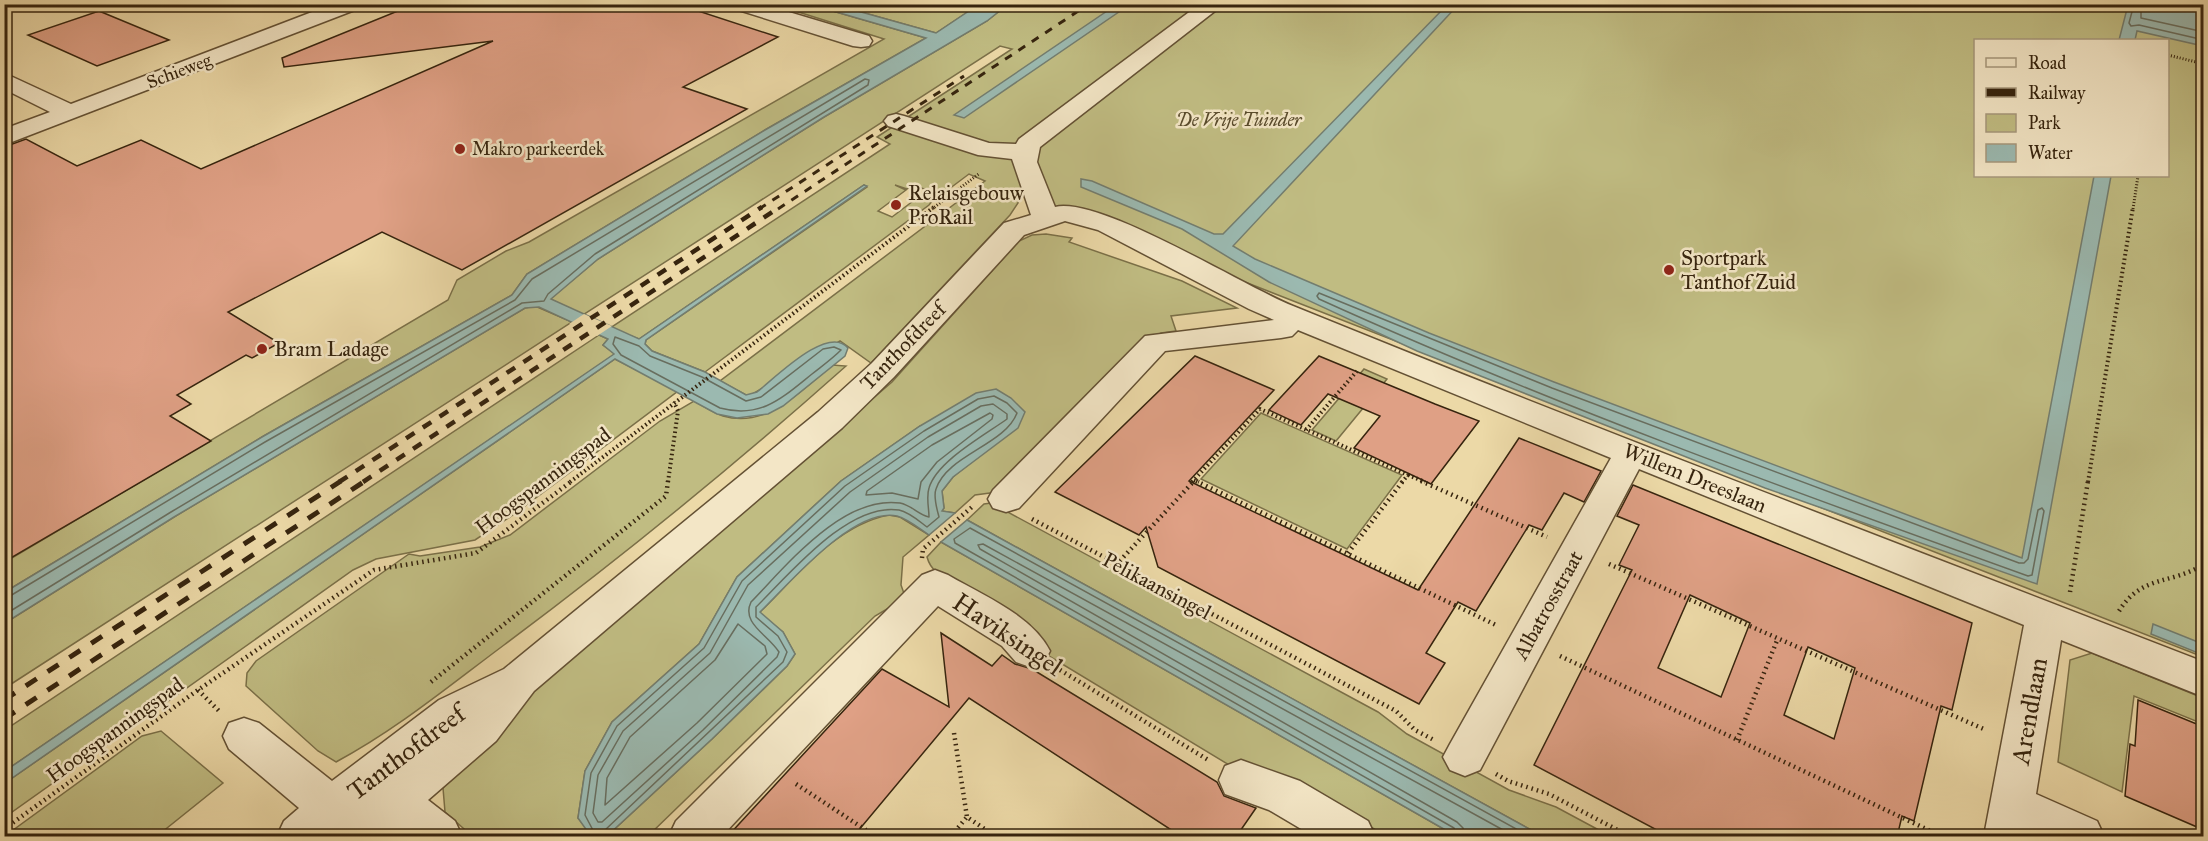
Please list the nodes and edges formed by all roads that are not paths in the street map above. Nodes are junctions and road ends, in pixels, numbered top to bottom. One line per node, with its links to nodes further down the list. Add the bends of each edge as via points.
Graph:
1 (353, 4): 6 (street, Schieweg)
2 (739, 4): 4 (street)
3 (1214, 4): 9 (street, via 1028,144)
4 (861, 41)
5 (4, 80): 6 (street)
6 (71, 112): 8 (street, Schieweg)
7 (896, 120): 9 (street, via 987,150)
8 (4, 138)
9 (1024, 157): 10 (street)
10 (1046, 219): 11 (street, Willem Dreeslaan, via 1190,268); 16 (street, Tanthofdreef, via 1014,229 883,370 830,420)
11 (1295, 318): 12 (street, Willem Dreeslaan); 13 (street, via 1281,328 1156,344)
12 (1631, 452): 14 (street, Willem Dreeslaan); 19 (street, Albatrosstraat)
13 (1006, 499)
14 (2055, 621): 17 (street, Willem Dreeslaan); 22 (street, Arendlaan, via 2023,746)
15 (1030, 651): 26 (street, Haviksingel, via 1016,635 935,585)
16 (520, 679): 21 (street, Tanthofdreef, via 481,728); 23 (street, Tanthofdreef, via 454,713)
17 (2204, 681)
18 (244, 736): 23 (street)
19 (1465, 757)
20 (1241, 780): 27 (street, via 1284,795)
21 (396, 802): 23 (street); 25 (street)
22 (2010, 821): 28 (street, Arendlaan)
23 (344, 827): 24 (street, Tanthofdreef)
24 (300, 837)
25 (440, 837)
26 (692, 837)
27 (1352, 837)
28 (2081, 837)

